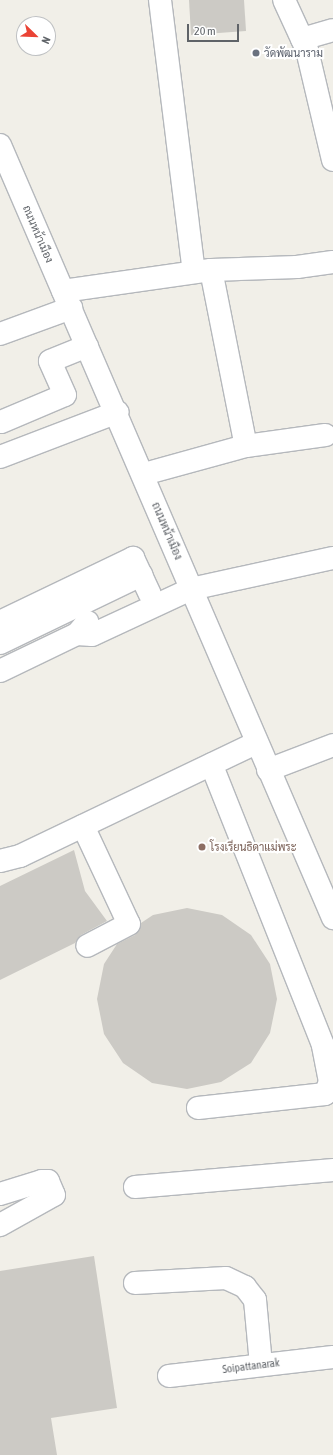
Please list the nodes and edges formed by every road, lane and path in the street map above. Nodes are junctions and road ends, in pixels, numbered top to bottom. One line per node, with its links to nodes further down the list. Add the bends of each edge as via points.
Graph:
1 (160, 0): 8 (street)
2 (284, 0): 4 (street)
3 (333, 30): 4 (street)
4 (302, 39): 6 (street)
5 (0, 145): 9 (street, ถนนหน้าเมือง)
6 (333, 160)
7 (333, 262): 8 (street, via 297,267)
8 (202, 271): 9 (street); 15 (street)
9 (67, 300): 10 (street); 11 (street, ถนนหน้าเมือง)
10 (0, 334)
11 (87, 346): 12 (street, ถนนหน้าเมือง); 13 (street, via 50,361 65,395)
12 (118, 412): 16 (street); 17 (street, ถนนหน้าเมือง)
13 (1, 422)
14 (325, 435): 15 (street)
15 (246, 446): 17 (street)
16 (0, 457)
17 (144, 474): 20 (street, ถนนหน้าเมือง)
18 (333, 558): 20 (street)
19 (140, 575): 21 (street); 22 (street, via 133,558); 24 (street)
20 (189, 583): 21 (street); 23 (street, via 92,635); 26 (street, ถนนหน้าเมือง)
21 (150, 594): 23 (street, via 88,621)
22 (0, 622)
23 (77, 634): 25 (street)
24 (0, 643)
25 (0, 670)
26 (256, 743): 28 (street); 29 (street, ถนนหน้าเมือง)
27 (333, 745): 29 (street)
28 (212, 764): 30 (street); 34 (street)
29 (268, 770): 32 (street, ถนนหน้าเมือง)
30 (83, 826): 31 (street, via 20,856); 33 (street, via 129,924)
31 (0, 862)
32 (333, 918)
33 (87, 946)
34 (328, 1043): 35 (street, via 330,1082 325,1094)
35 (198, 1108)
36 (333, 1170): 37 (street)
37 (135, 1187)
38 (0, 1194): 39 (street, via 42,1181 48,1181 54,1194)
39 (0, 1225)
40 (135, 1283): 42 (street, via 226,1278 245,1287 255,1300)
41 (333, 1357): 42 (street, Soipattanarak)
42 (261, 1365): 43 (street, Soipattanarak)
43 (169, 1376)

